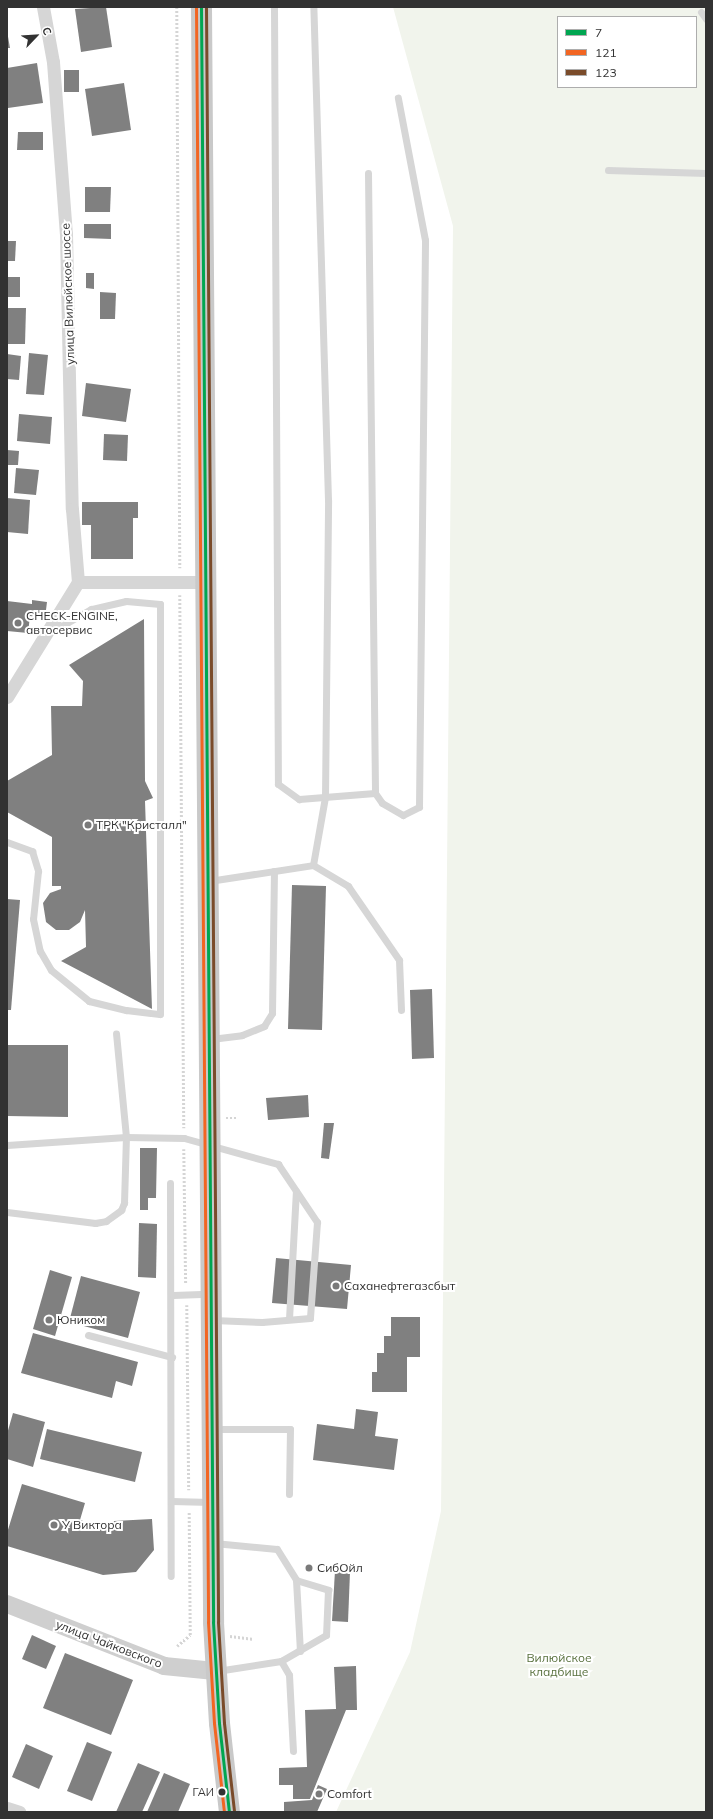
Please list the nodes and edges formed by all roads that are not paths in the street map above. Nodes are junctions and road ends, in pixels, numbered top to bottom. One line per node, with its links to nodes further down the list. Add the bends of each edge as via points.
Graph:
1 (43, 7): 11 (street, улица Вилюйское шоссе, via 53,62 66,234 72,509)
2 (201, 7): 12 (main road)
3 (274, 7): 16 (lane, via 278,784 299,799)
4 (313, 7): 16 (lane, via 328,500)
5 (701, 12): 6 (lane)
6 (706, 19)
7 (398, 98): 15 (lane, via 425,240 419,807 403,815 382,803)
8 (608, 170): 10 (lane)
9 (368, 173): 15 (lane)
10 (706, 173)
11 (78, 582): 12 (street); 13 (street)
12 (206, 582): 20 (main road)
13 (45, 635): 14 (street); 17 (lane, via 91,609 126,601 160,604 160,1014 126,1010 89,1000 50,970 40,951 33,919 38,871 32,851)
14 (7, 697)
15 (375, 793): 16 (lane)
16 (325, 797): 18 (lane)
17 (7, 842)
18 (313, 865): 19 (lane); 21 (lane, via 348,886 399,960)
19 (274, 871): 20 (lane); 23 (lane, via 272,1013 264,1026 242,1035)
20 (207, 881): 23 (main road)
21 (402, 1010)
22 (116, 1033): 24 (lane)
23 (208, 1039): 25 (main road)
24 (126, 1137): 25 (lane, via 184,1138); 26 (lane); 29 (lane, via 124,1203 115,1216 95,1223)
25 (209, 1142): 28 (lane, via 278,1164); 31 (main road)
26 (7, 1145)
27 (170, 1183): 30 (lane)
28 (296, 1191): 32 (lane); 32 (lane, via 317,1222 310,1318)
29 (7, 1212)
30 (173, 1294): 31 (lane); 35 (lane)
31 (211, 1294): 33 (main road)
32 (289, 1319): 33 (lane)
33 (211, 1320): 36 (main road)
34 (88, 1335): 35 (lane)
35 (172, 1357): 38 (lane)
36 (212, 1429): 37 (lane, via 290,1429); 39 (main road)
37 (289, 1494)
38 (171, 1501): 39 (lane); 41 (lane)
39 (212, 1502): 40 (main road)
40 (213, 1543): 42 (lane, via 277,1550); 46 (main road)
41 (171, 1576)
42 (296, 1580): 44 (lane); 44 (lane, via 328,1590 326,1635)
43 (7, 1604): 46 (main road, улица Чайковского, via 164,1666)
44 (300, 1650): 45 (lane)
45 (282, 1661): 46 (lane); 47 (lane, via 289,1675)
46 (215, 1671): 50 (main road)
47 (293, 1751)
48 (7, 1808): 49 (street)
49 (19, 1812)
50 (229, 1812)

